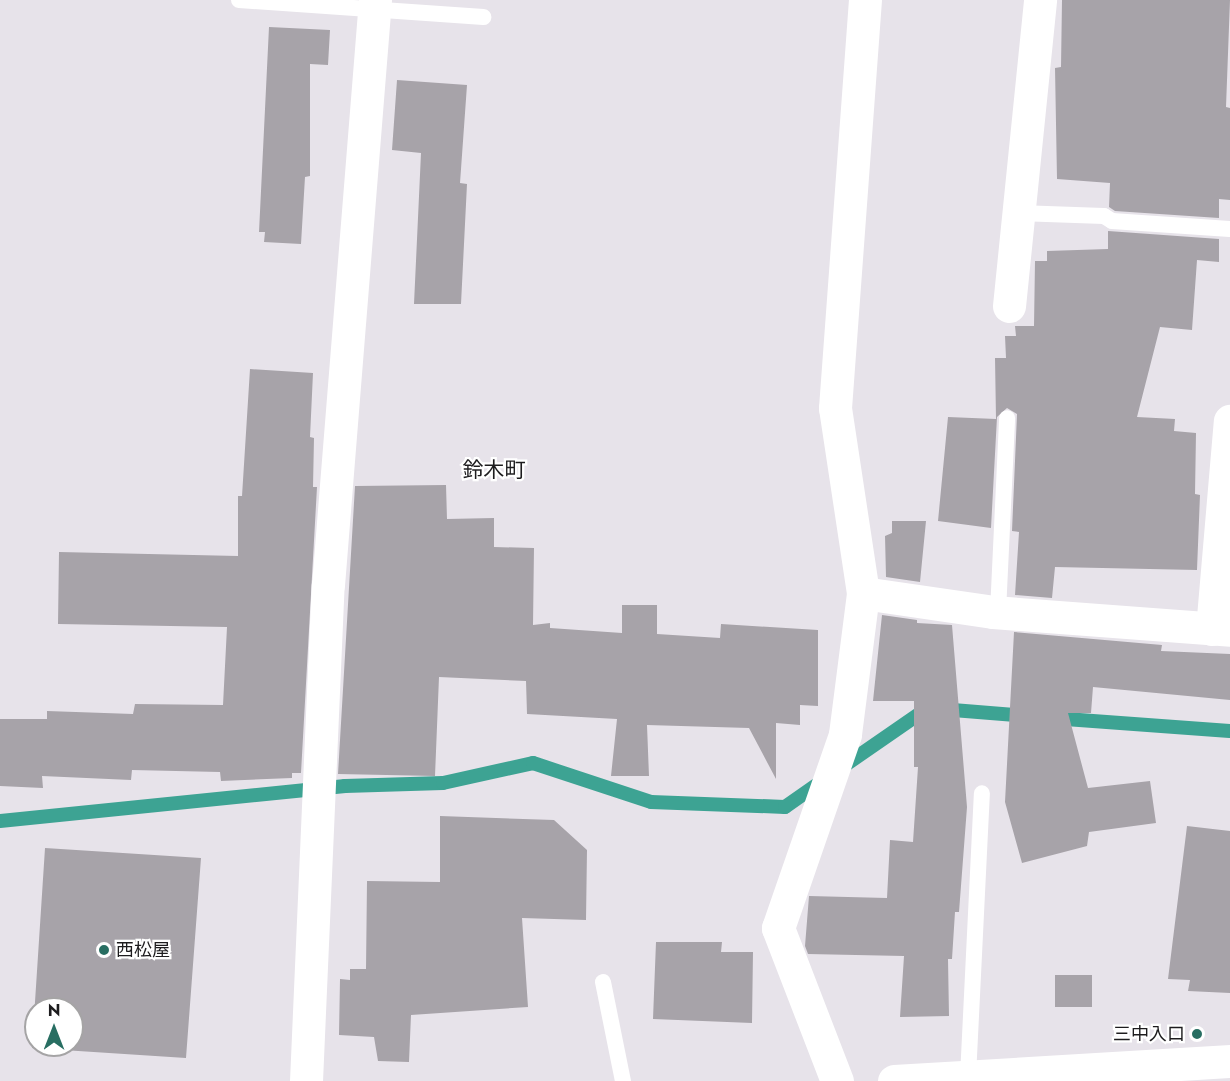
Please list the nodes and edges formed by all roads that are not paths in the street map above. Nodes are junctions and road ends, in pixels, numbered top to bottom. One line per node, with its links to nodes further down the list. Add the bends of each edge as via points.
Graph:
1 (238, 0): 4 (lane)
2 (865, 0): 11 (street, via 835,408)
3 (1040, 0): 6 (street)
4 (375, 4): 5 (lane); 20 (street, via 328,585)
5 (483, 17)
6 (1018, 213): 7 (lane, via 1104,216 1112,221); 8 (street)
7 (1230, 229)
8 (1009, 306)
9 (1007, 418): 12 (lane)
10 (1230, 421): 13 (street)
11 (863, 593): 12 (street); 22 (street, via 843,739 778,927)
12 (998, 612): 13 (street)
13 (1221, 630)
14 (982, 793): 17 (lane)
15 (603, 982): 21 (lane)
16 (1230, 1061): 18 (street)
17 (968, 1077): 18 (street); 19 (street)
18 (1016, 1077)
19 (931, 1080): 23 (street)
20 (306, 1081)
21 (623, 1081)
22 (837, 1081)
23 (894, 1081)

